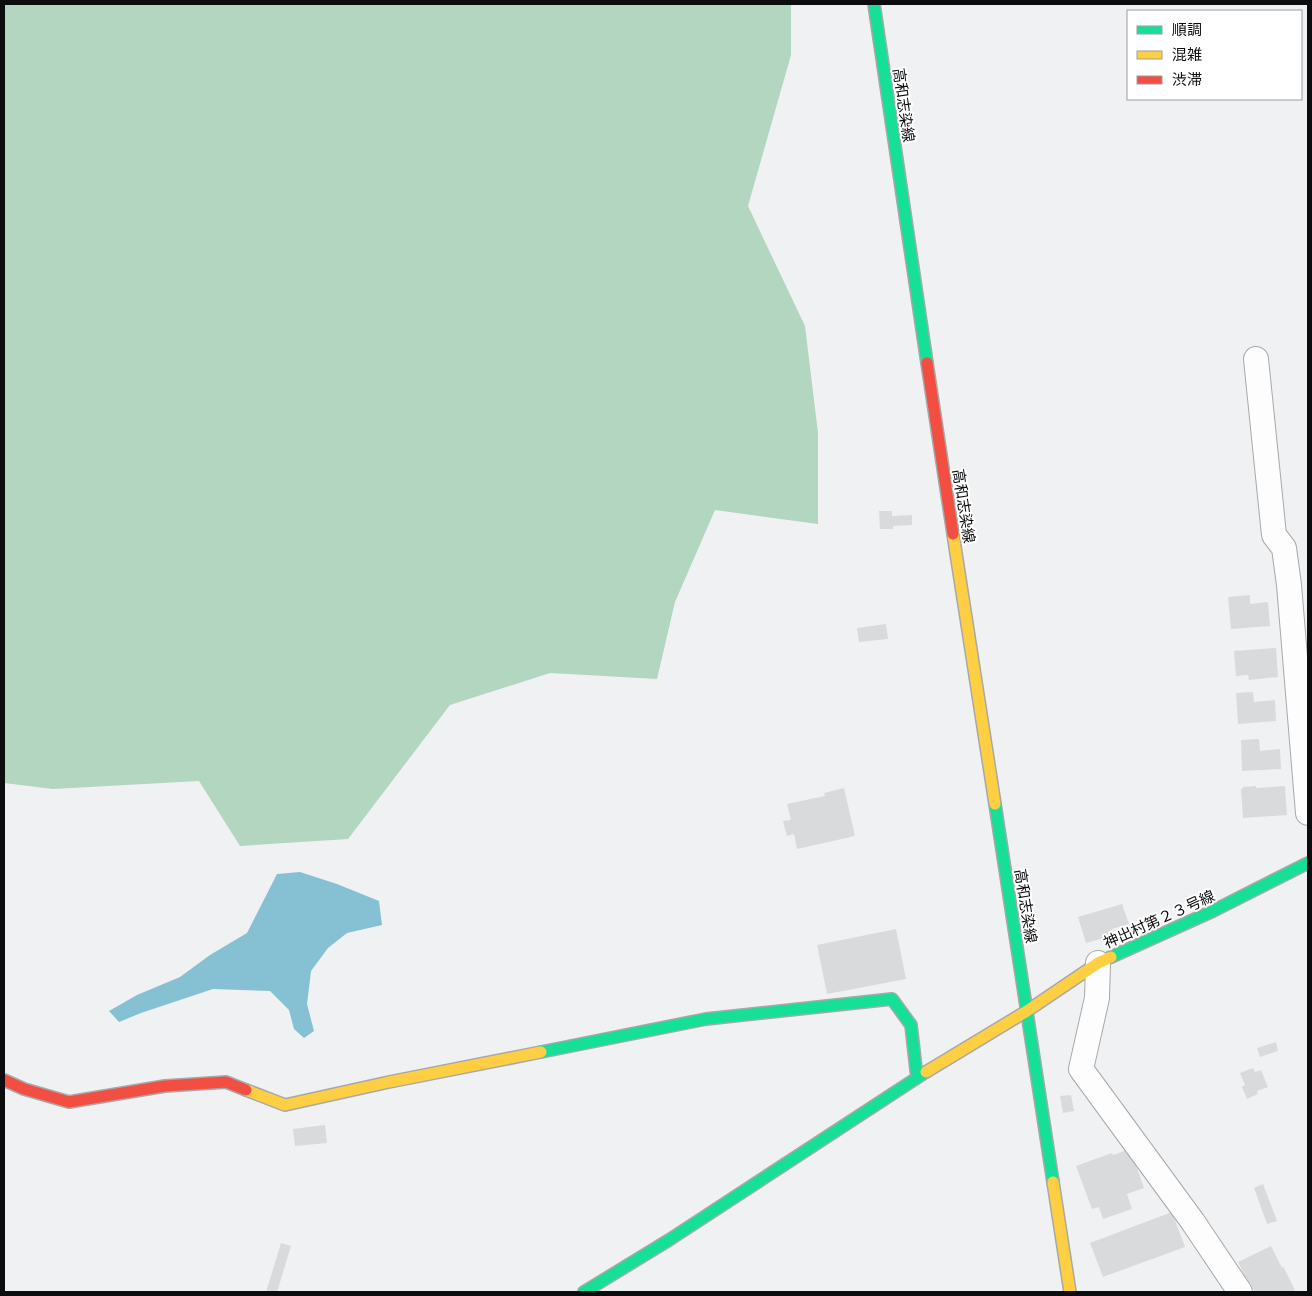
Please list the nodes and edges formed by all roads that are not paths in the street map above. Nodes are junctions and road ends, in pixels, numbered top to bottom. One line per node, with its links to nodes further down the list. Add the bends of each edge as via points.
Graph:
1 (874, 4): 7 (street, 高和志染線)
2 (1256, 359): 3 (street, via 1274,535 1284,548)
3 (1298, 584): 4 (street)
4 (1308, 813)
5 (1308, 864): 6 (street, 神出村第２３号線)
6 (1098, 963): 7 (street, 神出村第２３号線); 12 (street, via 1097,998 1082,1070)
7 (1027, 1011): 8 (street, 神出村第２３号線); 11 (street, 高和志染線)
8 (916, 1078): 9 (street, via 911,1025 892,999 706,1019 285,1105 226,1082 165,1086 69,1102); 10 (street, 神出村第２３号線)
9 (4, 1080)
10 (584, 1292)
11 (1070, 1292)
12 (1240, 1292)

